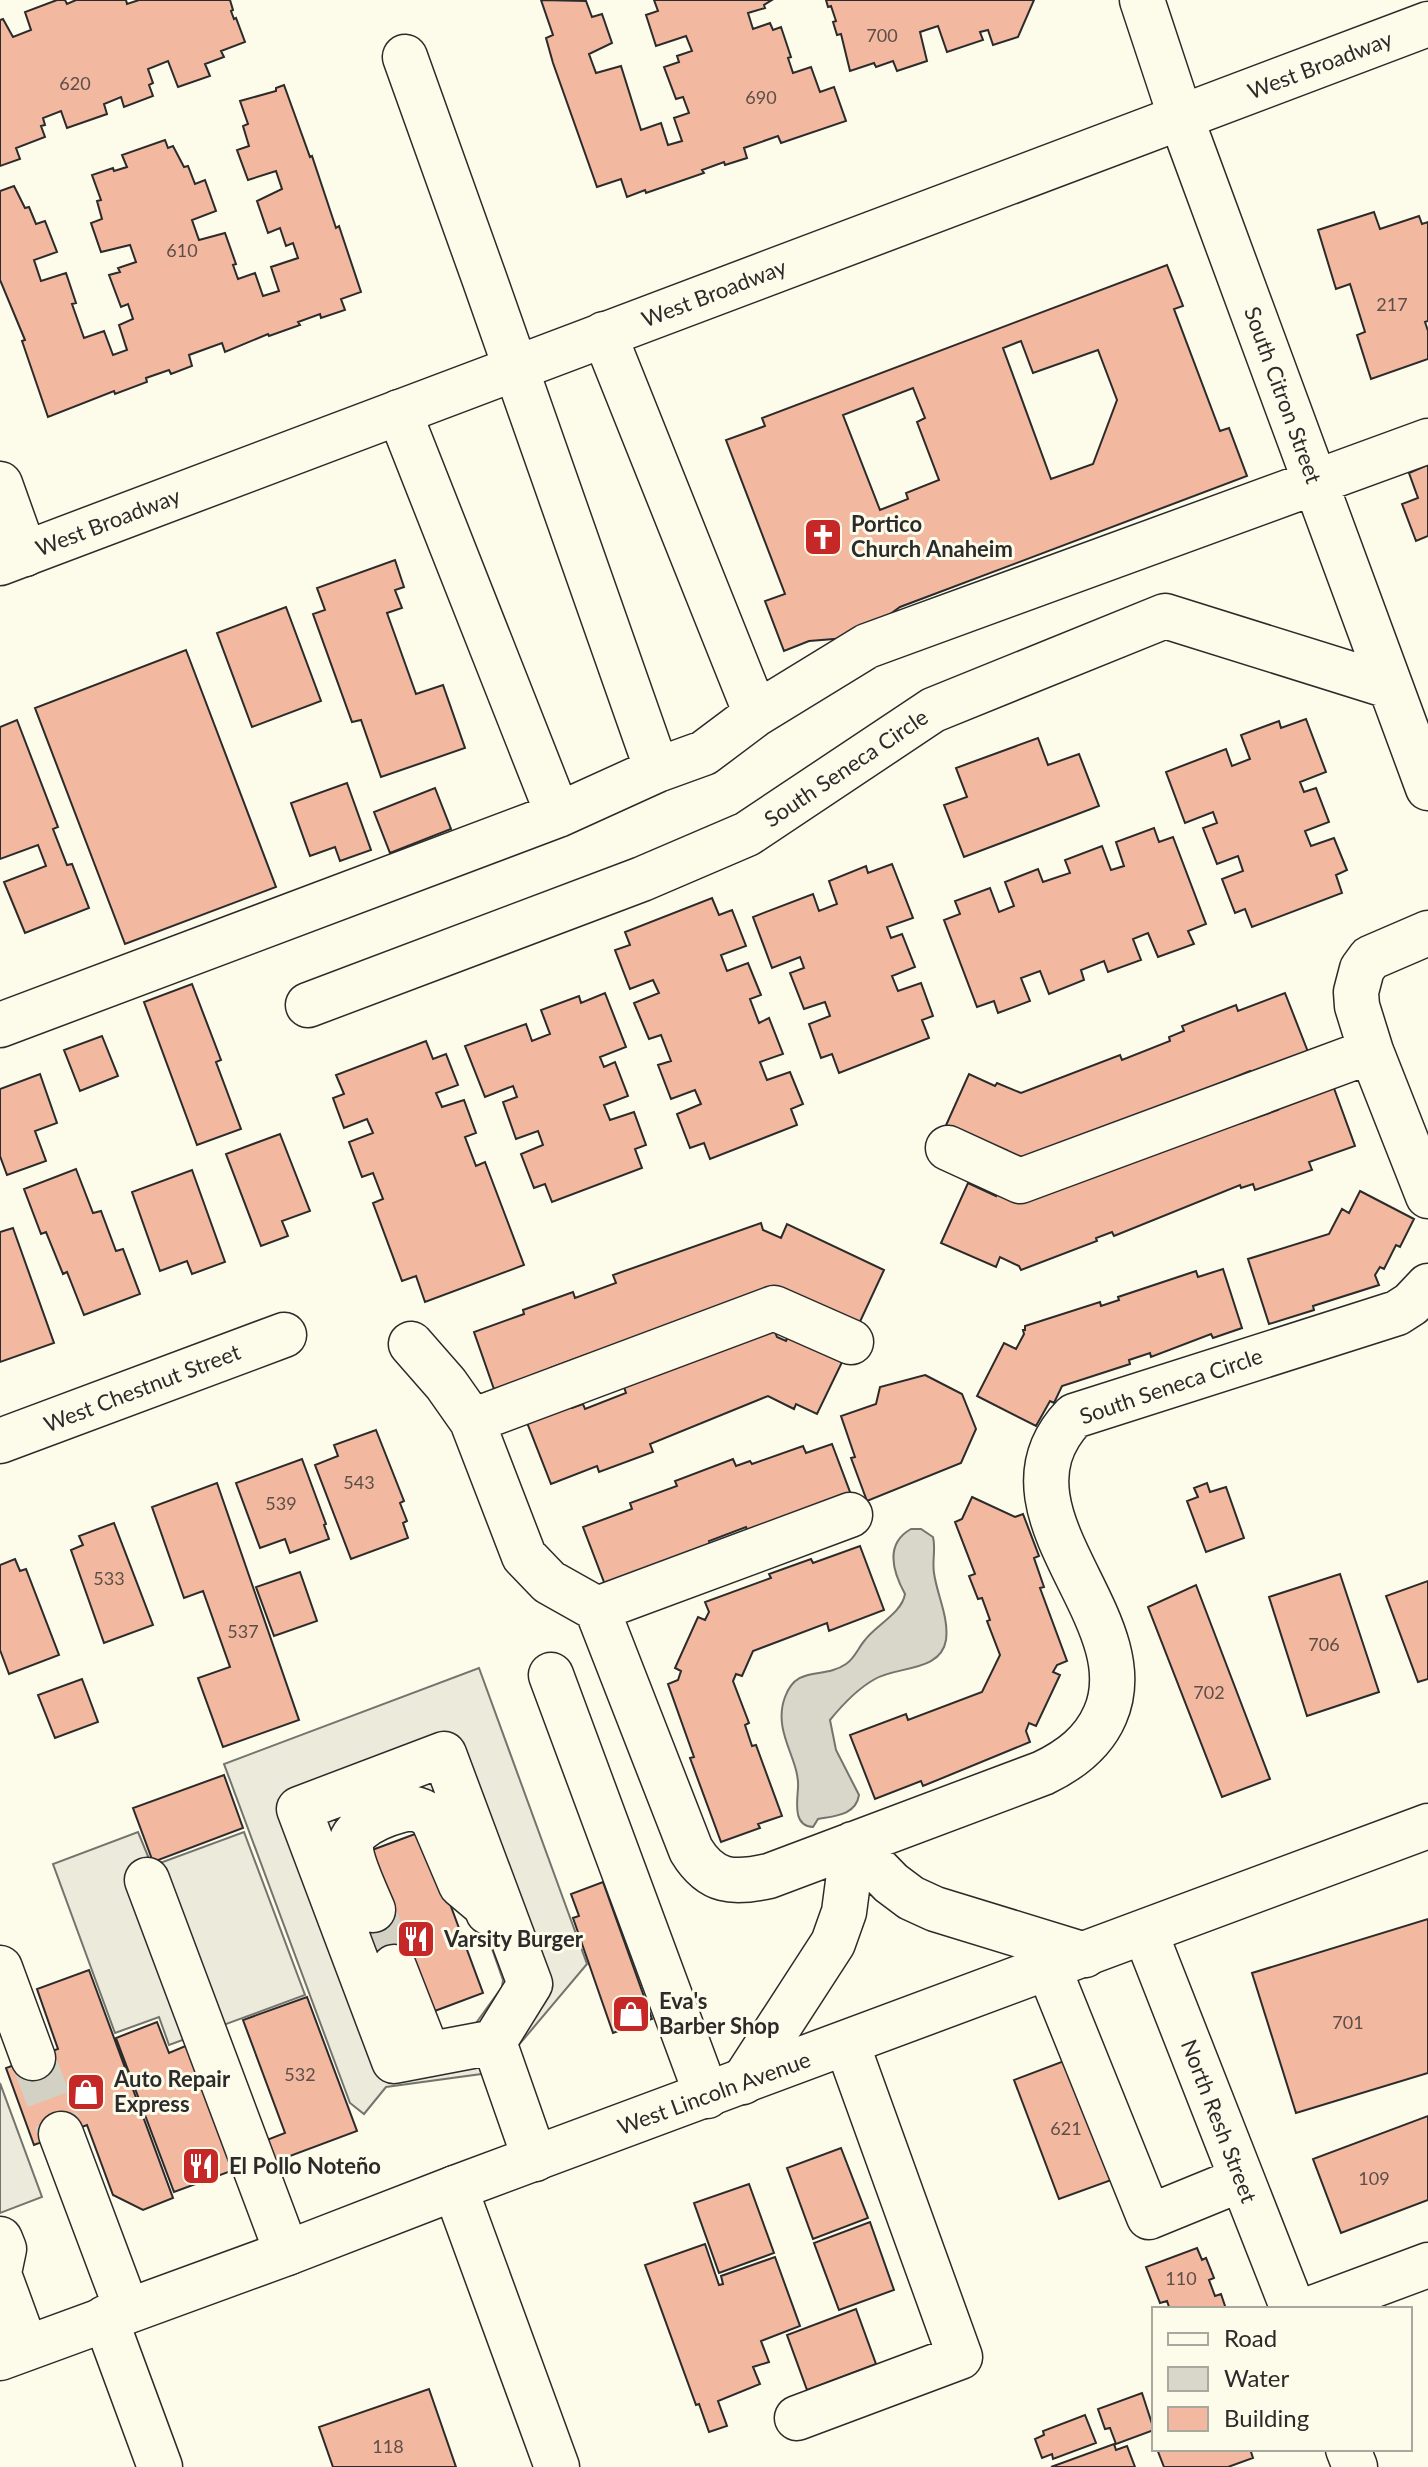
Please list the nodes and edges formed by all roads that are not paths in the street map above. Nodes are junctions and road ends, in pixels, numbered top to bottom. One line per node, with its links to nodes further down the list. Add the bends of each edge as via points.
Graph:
1 (1142, 0): 4 (street, South Citron Street)
2 (1428, 24): 4 (street, West Broadway)
3 (405, 57): 6 (street)
4 (1181, 118): 5 (street, West Broadway); 9 (street, South Citron Street)
5 (604, 334): 6 (street, West Broadway); 13 (street)
6 (518, 369): 7 (street, West Broadway); 14 (street)
7 (399, 412): 11 (street, West Broadway); 16 (street)
8 (1428, 441): 9 (street)
9 (1315, 483): 12 (street, South Citron Street); 13 (street, via 867,646)
10 (0, 484): 11 (street)
11 (12, 559)
12 (1389, 686): 15 (street, South Citron Street); 18 (street, South Seneca Circle, via 1165,616 933,710 747,834)
13 (756, 714): 14 (street, via 704,753)
14 (657, 770): 16 (street)
15 (1428, 788)
16 (558, 815): 19 (street)
17 (1428, 933): 20 (street, via 1370,958 1362,969 1357,1006)
18 (308, 1005)
19 (0, 1025)
20 (1371, 1051): 21 (street, via 1020,1181); 22 (street)
21 (948, 1148)
22 (1428, 1196)
23 (1428, 1286): 33 (street, South Seneca Circle, via 1397,1313 1074,1416 1051,1453 1047,1495 1112,1661 1113,1689 1102,1723 1063,1763)
24 (284, 1335): 28 (street, West Chestnut Street)
25 (851, 1342): 27 (street, via 774,1308)
26 (411, 1344): 27 (street)
27 (472, 1421): 30 (street, via 524,1556 549,1582)
28 (0, 1441)
29 (850, 1515): 30 (street)
30 (597, 1609): 33 (street, South Seneca Circle, via 700,1866 714,1876 749,1880)
31 (551, 1675): 45 (street)
32 (1428, 1826): 36 (street, West Lincoln Avenue)
33 (853, 1844): 37 (street, via 911,1898); 45 (street, via 844,1912 833,1943)
34 (147, 1880): 51 (street)
35 (373, 1910): 40 (street, via 350,1847 356,1830 402,1810 425,1812 437,1826 461,1885 486,1906)
36 (1145, 1932): 37 (street, West Lincoln Avenue); 48 (street, North Resh Street)
37 (1067, 1962): 42 (street, West Lincoln Avenue); 48 (street, via 1149,2217)
38 (394, 1967): 43 (street)
39 (0, 1968): 44 (street)
40 (520, 2001): 41 (street); 43 (street, via 530,1984 444,1754 299,1809 394,2061)
41 (494, 2042): 43 (street); 47 (street)
42 (847, 2044): 45 (street, West Lincoln Avenue); 59 (street, via 960,2357)
43 (428, 2054)
44 (33, 2058)
45 (725, 2089): 47 (street, West Lincoln Avenue)
46 (61, 2134): 57 (street)
47 (535, 2159): 49 (street, West Lincoln Avenue)
48 (1242, 2179): 55 (street, North Resh Street)
49 (455, 2188): 51 (street, West Lincoln Avenue); 61 (street)
50 (0, 2239): 53 (street)
51 (287, 2253): 57 (street, West Lincoln Avenue)
52 (1428, 2265): 56 (street)
53 (0, 2268)
54 (0, 2277): 58 (street)
55 (1292, 2307)
56 (1315, 2307)
57 (116, 2314): 58 (street, West Lincoln Avenue); 60 (street)
58 (13, 2353)
59 (797, 2418)
60 (160, 2467)
61 (557, 2467)

